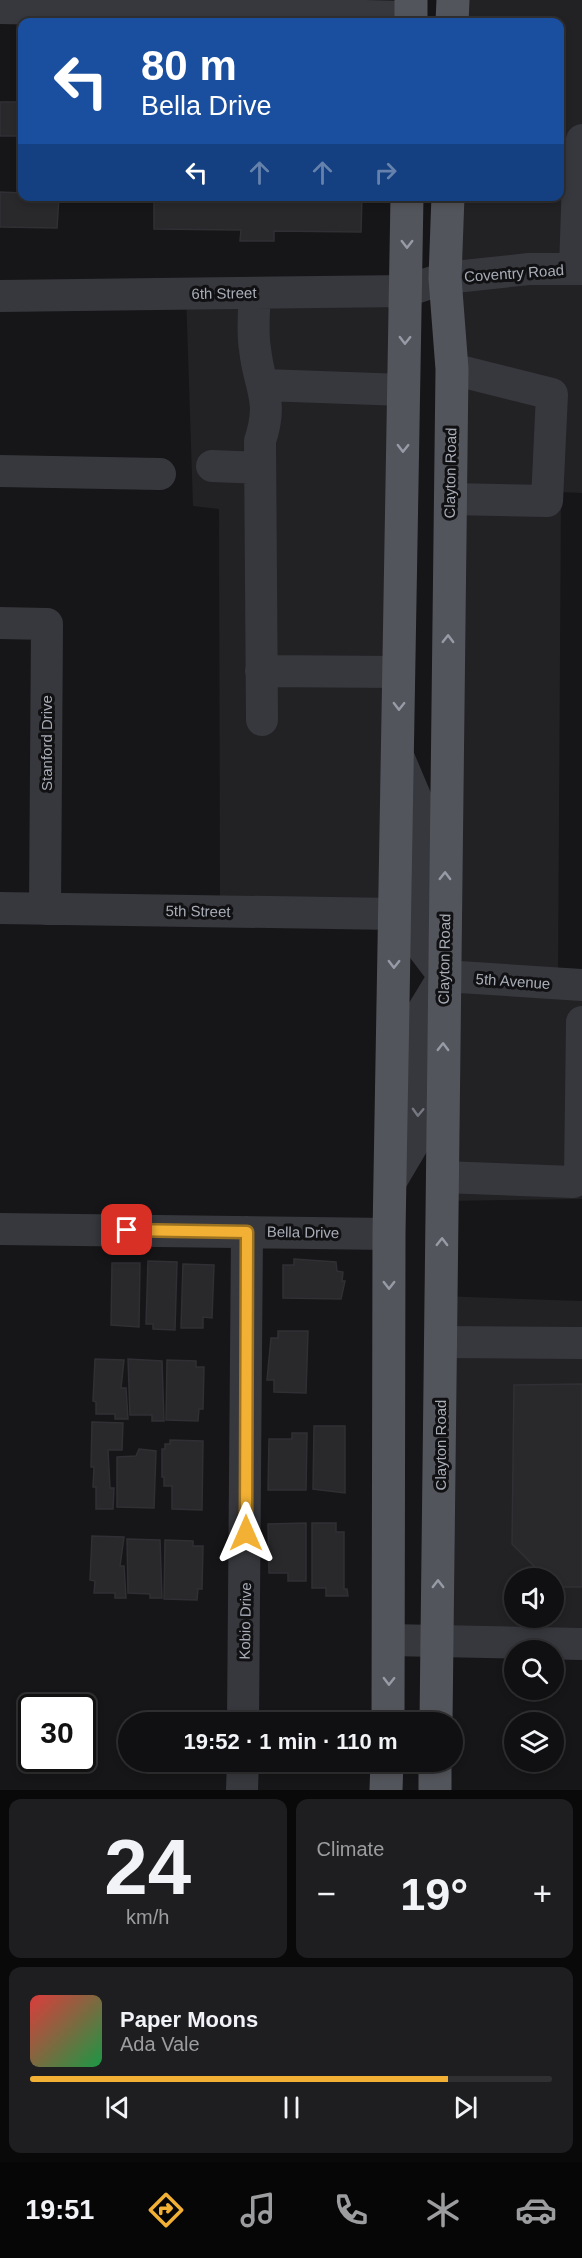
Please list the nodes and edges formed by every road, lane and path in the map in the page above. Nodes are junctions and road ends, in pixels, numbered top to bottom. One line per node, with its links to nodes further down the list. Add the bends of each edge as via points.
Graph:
1 (453, 0): 5 (main road)
2 (0, 8): 4 (street)
3 (411, 13): 4 (street)
4 (231, 17)
5 (452, 18)
6 (582, 140): 9 (street)
7 (407, 201): 11 (main road, one-way to 11)
8 (448, 201): 10 (main road, Clayton Road)
9 (578, 269): 10 (street, Coventry Road, via 529,269)
10 (445, 278): 11 (street, 6th Street); 14 (main road, Clayton Road)
11 (406, 291): 12 (street, 6th Street); 16 (main road, one-way to 16)
12 (255, 292): 13 (street, 6th Street); 15 (street, via 254,349)
13 (0, 296)
14 (452, 369): 21 (main road, Clayton Road); 21 (street, via 552,394 547,501)
15 (264, 385): 16 (street); 18 (street)
16 (404, 390): 24 (main road, one-way to 24)
17 (212, 466): 18 (street)
18 (260, 468): 23 (street)
19 (0, 471): 20 (street)
20 (160, 474)
21 (450, 499): 30 (main road, Clayton Road, one-way to 21)
22 (0, 623): 28 (street, Stanford Drive, via 47,624)
23 (261, 671): 24 (street); 25 (street)
24 (399, 672): 26 (main road, one-way to 26)
25 (262, 720)
26 (398, 756): 29 (main road); 30 (street, via 422,813 419,943)
27 (0, 908): 28 (street, 5th Street)
28 (45, 909): 29 (street, 5th Street)
29 (395, 914): 34 (main road, one-way to 34)
30 (444, 976): 31 (street, 5th Avenue); 33 (main road, Clayton Road, one-way to 30); 34 (street, one-way to 34, via 421,1014 417,1137)
31 (582, 985)
32 (582, 1022): 33 (street, via 580,1178 573,1182)
33 (442, 1178): 38 (main road, Clayton Road, one-way to 33)
34 (391, 1181): 37 (main road)
35 (0, 1229): 36 (street, Bella Drive)
36 (247, 1232): 37 (street, Bella Drive); 43 (street, Kobio Drive)
37 (389, 1234): 40 (main road, one-way to 40)
38 (441, 1342): 39 (street); 41 (main road, Clayton Road, one-way to 38)
39 (582, 1343)
40 (389, 1640): 41 (street); 44 (main road, one-way to 44)
41 (438, 1642): 42 (street); 45 (main road, Clayton Road)
42 (582, 1644)
43 (243, 1712)
44 (388, 1712)
45 (436, 1712)
46 (243, 1772): 49 (street)
47 (387, 1772): 50 (main road)
48 (435, 1772): 51 (main road)
49 (242, 1790)
50 (386, 1790)
51 (435, 1790)

